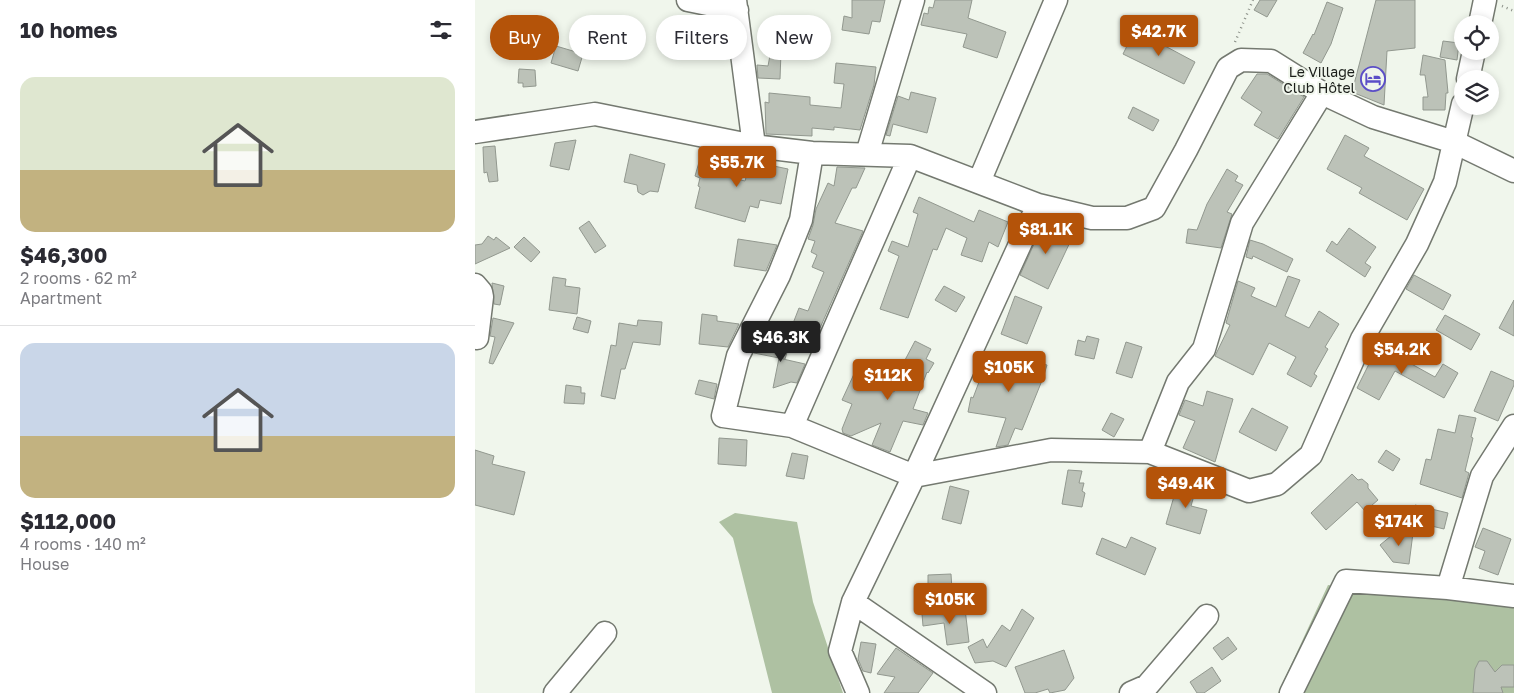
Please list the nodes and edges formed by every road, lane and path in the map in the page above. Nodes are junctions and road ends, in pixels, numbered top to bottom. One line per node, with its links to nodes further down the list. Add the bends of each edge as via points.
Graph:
1 (687, 0): 6 (street)
2 (913, 0): 15 (street)
3 (1056, 0): 18 (street)
4 (1253, 0): 8 (path)
5 (1485, 0): 7 (street)
6 (736, 5): 13 (street)
7 (1482, 15)
8 (1228, 68): 9 (street, via 1241,60 1271,61); 19 (street, via 1154,208 1127,218 1092,218)
9 (1322, 93): 12 (street, via 1373,117); 24 (street, via 1242,223 1203,349 1177,382)
10 (1460, 115): 12 (street)
11 (475, 132): 13 (street, via 595,114)
12 (1454, 142): 17 (street); 24 (street, via 1445,182 1421,235 1362,339 1311,455 1277,484 1249,491)
13 (754, 146): 14 (street)
14 (812, 153): 15 (street); 22 (street, via 801,220 779,275 738,356 723,416)
15 (867, 154): 16 (street)
16 (910, 156): 18 (street); 22 (street)
17 (1514, 171)
18 (979, 182): 19 (street)
19 (1038, 205): 25 (street)
20 (475, 285): 21 (street, via 481,292)
21 (477, 338)
22 (793, 426): 25 (street)
23 (1514, 426): 26 (street, via 1482,476)
24 (1150, 452): 25 (street, via 1051,450)
25 (914, 476): 28 (street)
26 (1448, 588): 27 (street); 35 (street, via 1346,581)
27 (1514, 596)
28 (853, 602): 32 (street, via 840,651); 33 (street)
29 (1207, 616): 34 (street, via 1147,686)
30 (605, 633): 31 (street)
31 (555, 693)
32 (858, 693)
33 (985, 693)
34 (1131, 693)
35 (1291, 693)

